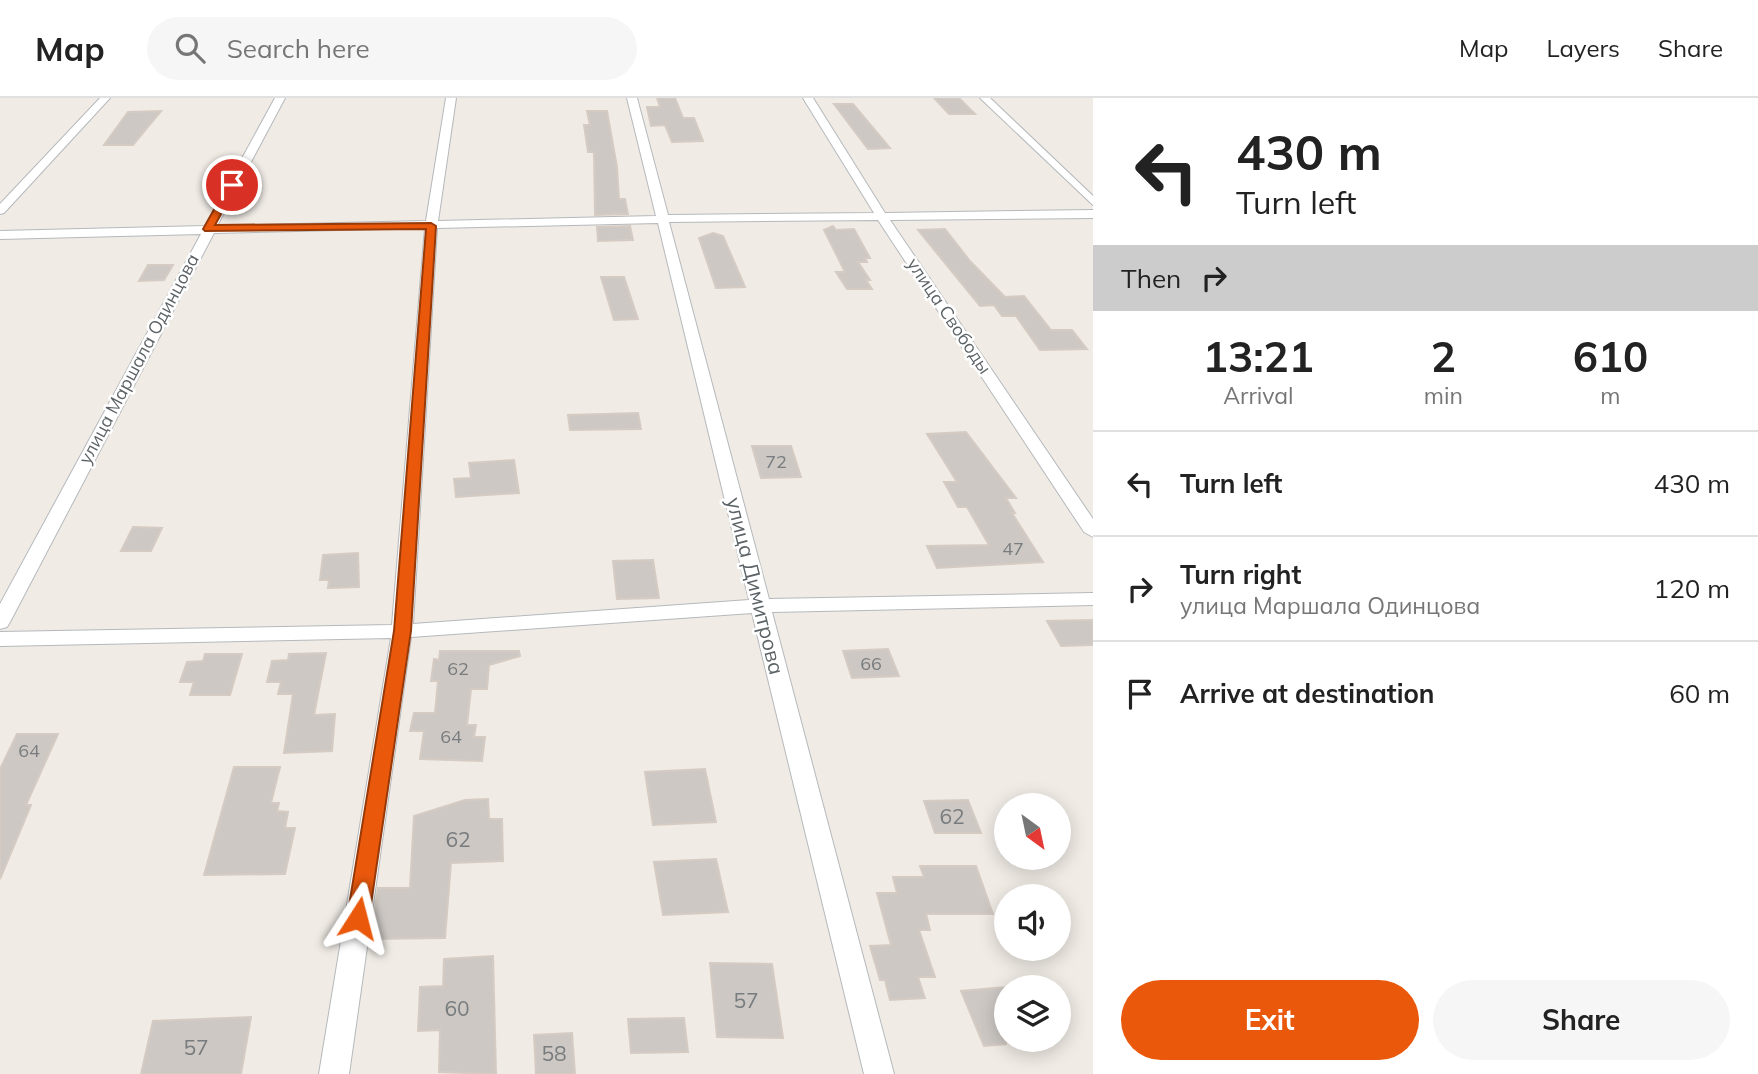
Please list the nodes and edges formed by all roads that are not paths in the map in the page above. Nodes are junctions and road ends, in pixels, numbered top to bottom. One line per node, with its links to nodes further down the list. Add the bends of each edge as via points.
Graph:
1 (105, 98): 8 (street)
2 (280, 98): 13 (street, улица Маршала Одинцова)
3 (451, 98): 12 (street)
4 (632, 98): 11 (street, улица Димитрова)
5 (808, 98): 10 (street, улица Свободы)
6 (985, 98): 7 (street)
7 (1093, 202)
8 (0, 211)
9 (1093, 214): 10 (street)
10 (882, 217): 11 (street); 15 (street, улица Свободы)
11 (663, 219): 12 (street); 17 (street, улица Димитрова)
12 (431, 226): 13 (street); 19 (street)
13 (208, 229): 14 (street); 18 (street, улица Маршала Одинцова)
14 (0, 235)
15 (1093, 532)
16 (1093, 599): 17 (street)
17 (760, 606): 19 (street); 22 (street, улица Димитрова)
18 (0, 622)
19 (402, 631): 20 (street); 21 (street)
20 (0, 639)
21 (334, 1074)
22 (879, 1074)

